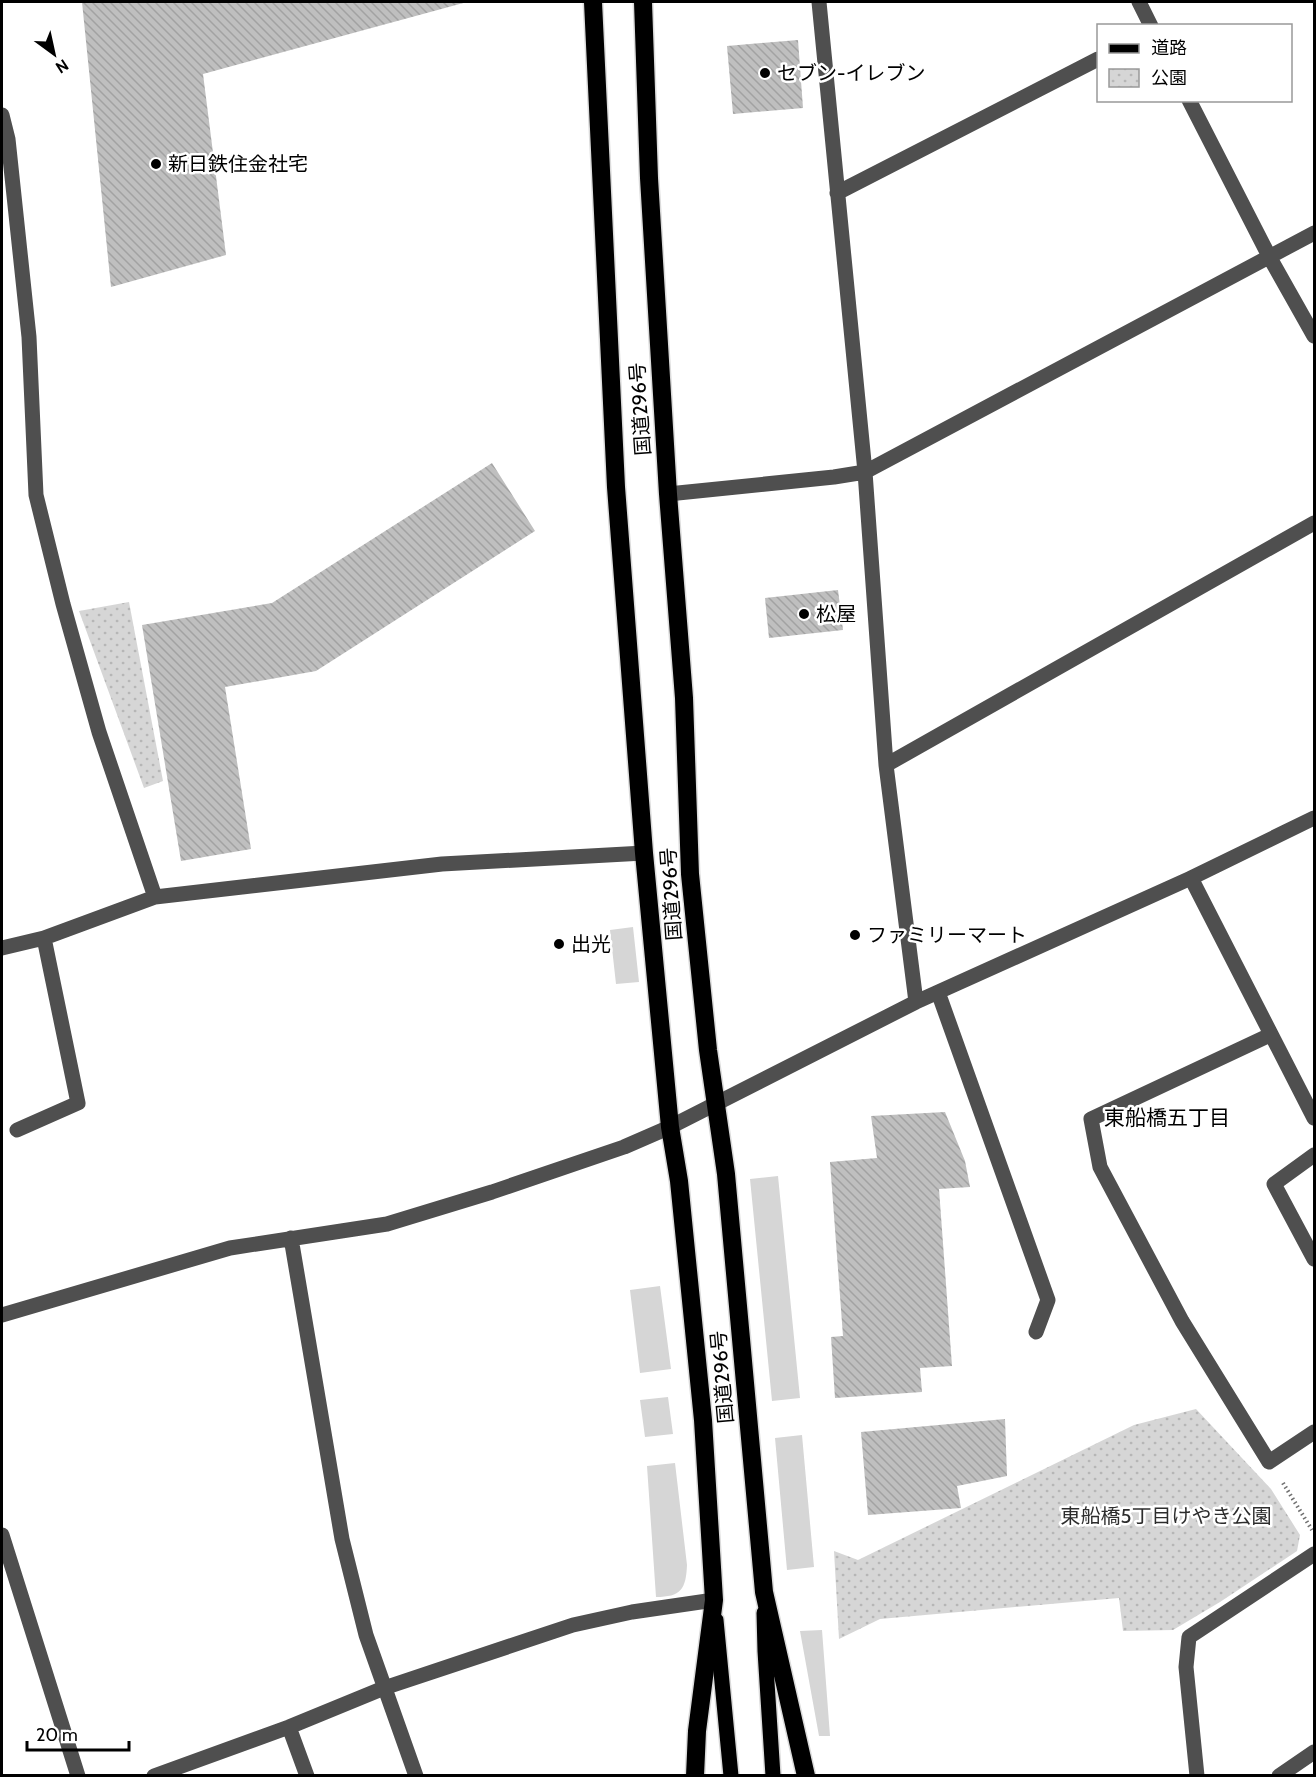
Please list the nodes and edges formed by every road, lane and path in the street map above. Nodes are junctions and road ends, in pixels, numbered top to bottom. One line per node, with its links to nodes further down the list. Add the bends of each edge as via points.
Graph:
1 (593, 2): 18 (highway, 国道296号, via 616,487)
2 (643, 2): 14 (highway, 国道296号)
3 (819, 2): 9 (street)
4 (1139, 2): 5 (street)
5 (1150, 24)
6 (1097, 60): 9 (street)
7 (1190, 102): 11 (street)
8 (2, 115): 20 (street, via 8,139 29,337 36,495 99,732)
9 (837, 194): 13 (street)
10 (1314, 233): 11 (street)
11 (1270, 258): 12 (street); 13 (street)
12 (1314, 336)
13 (865, 472): 14 (street); 16 (street)
14 (668, 494): 26 (highway, 国道296号, via 684,698 690,874)
15 (1314, 523): 16 (street)
16 (886, 765): 24 (street)
17 (1314, 818): 19 (street)
18 (644, 854): 20 (street, via 442,864); 28 (highway, 国道296号)
19 (1191, 878): 23 (street); 25 (street)
20 (154, 897): 21 (street)
21 (44, 938): 22 (street); 29 (street, via 78,1103)
22 (2, 948)
23 (938, 992): 24 (street); 34 (street, via 1048,1300)
24 (916, 1002): 26 (street)
25 (1270, 1035): 27 (street); 36 (street, via 1091,1119 1100,1167 1182,1321)
26 (714, 1105): 28 (street); 40 (highway, 国道296号, via 727,1186)
27 (1314, 1118)
28 (670, 1127): 31 (street, via 602,1155 387,1224); 41 (highway, 国道296号, via 703,1420)
29 (17, 1130)
30 (1314, 1155): 32 (street, via 1274,1184)
31 (291, 1238): 33 (street, via 230,1248); 42 (street, via 342,1539)
32 (1314, 1258)
33 (2, 1315)
34 (1036, 1332)
35 (1314, 1432): 36 (street)
36 (1269, 1462): 37 (path)
37 (1314, 1533)
38 (2, 1535): 45 (street)
39 (1314, 1554): 53 (street, via 1190,1637 1186,1667)
40 (764, 1592): 51 (main road); 52 (highway, 国道296号)
41 (714, 1599): 42 (street, via 573,1625); 49 (highway, 国道296号); 50 (main road)
42 (384, 1688): 43 (street); 48 (street)
43 (289, 1727): 46 (street); 47 (street)
44 (1314, 1752): 54 (street)
45 (78, 1776)
46 (154, 1776)
47 (307, 1776)
48 (416, 1776)
49 (695, 1776)
50 (731, 1776)
51 (773, 1776)
52 (806, 1776)
53 (1197, 1776)
54 (1279, 1776)

